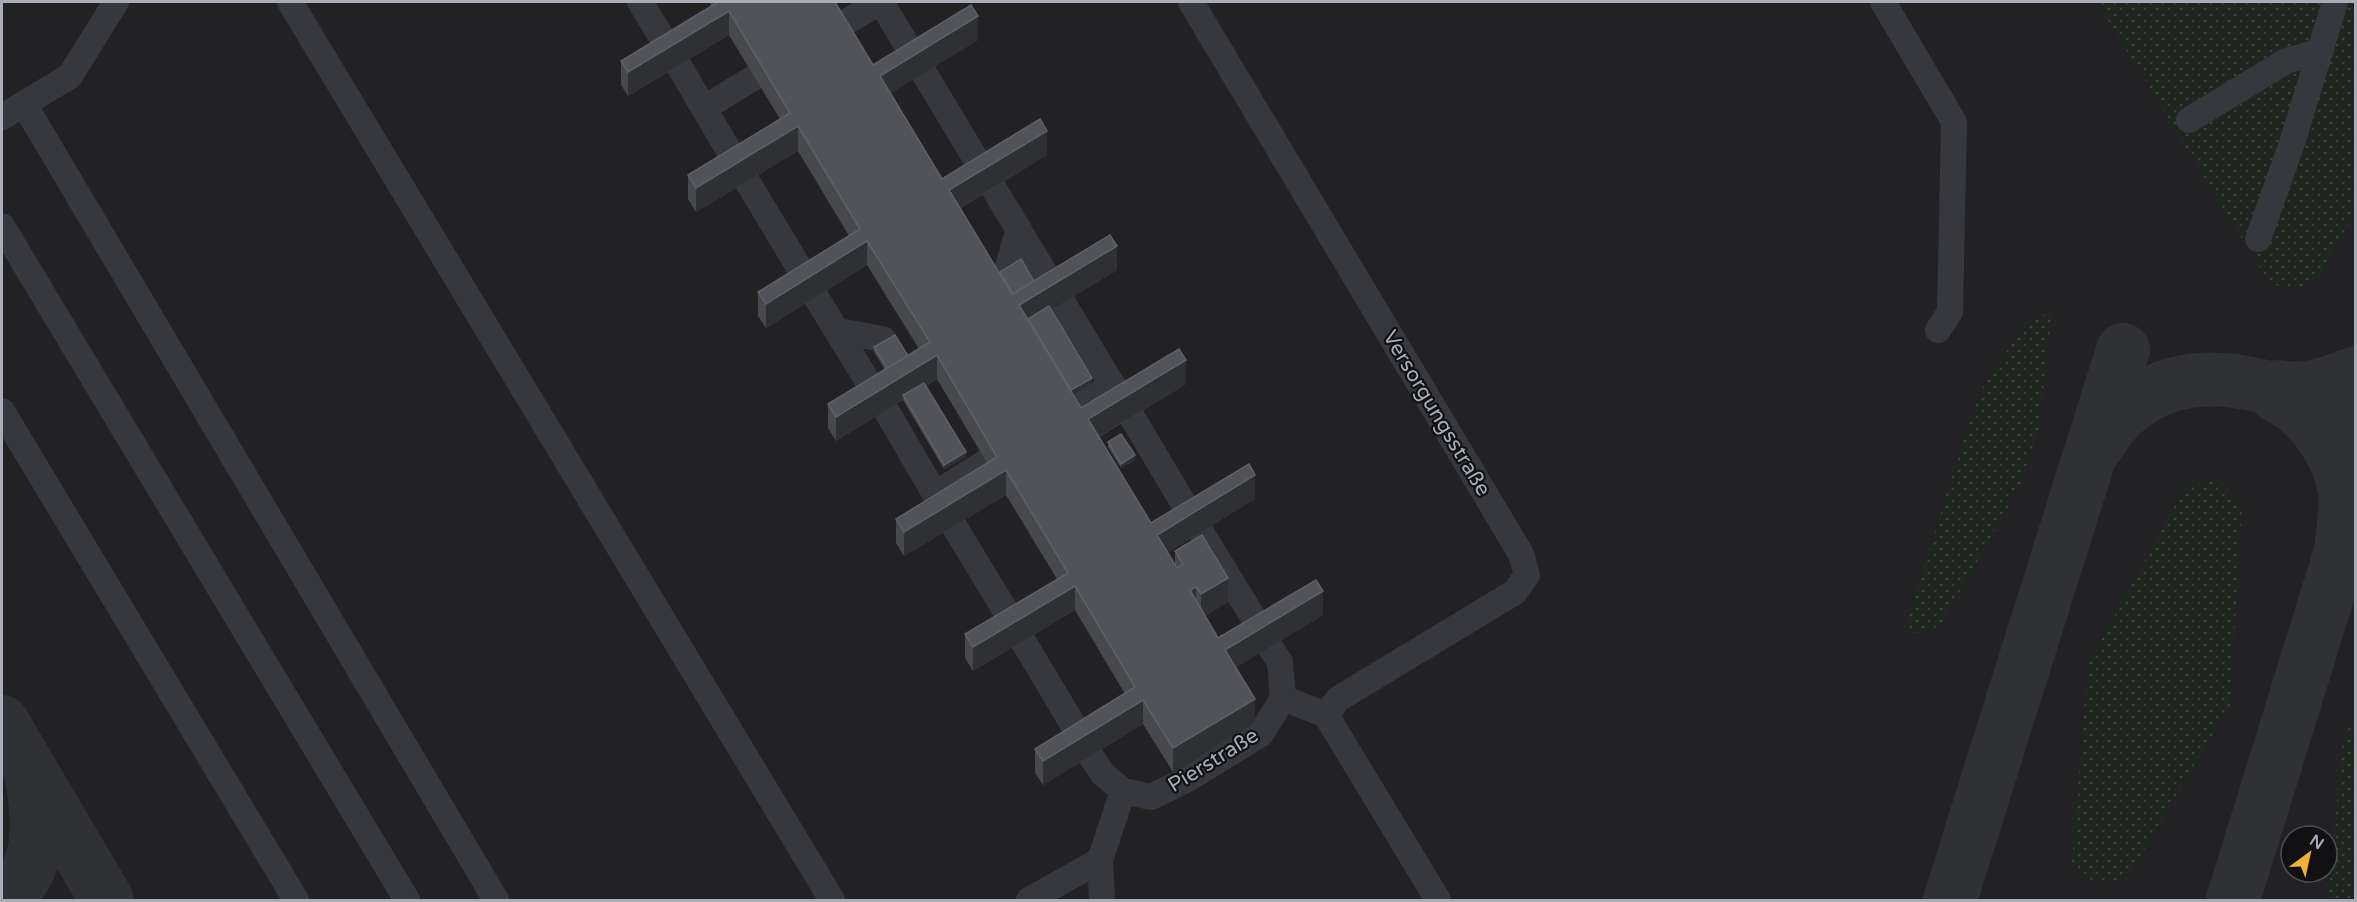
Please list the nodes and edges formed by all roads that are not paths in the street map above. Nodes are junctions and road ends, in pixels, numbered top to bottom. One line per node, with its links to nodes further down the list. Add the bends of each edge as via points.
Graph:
1 (116, 2): 11 (lane, via 69,76)
2 (290, 2): 34 (lane)
3 (640, 2): 12 (lane)
4 (881, 2): 8 (lane); 16 (lane)
5 (1191, 2): 28 (lane, Versorgungsstraße, via 1521,554 1527,576 1515,591 1338,699)
6 (1882, 2): 19 (lane, via 1954,122 1950,312)
7 (2335, 2): 9 (lane)
8 (837, 28)
9 (2321, 51): 14 (lane, via 2286,61); 17 (lane)
10 (755, 77): 12 (lane)
11 (24, 104): 13 (lane); 33 (lane)
12 (704, 108): 20 (lane)
13 (2, 117)
14 (2189, 120)
15 (2, 226): 32 (lane)
16 (1019, 229): 18 (lane, via 1008,266); 23 (lane)
17 (2258, 239)
18 (1011, 270)
19 (1938, 330)
20 (838, 331): 21 (lane, via 883,339); 26 (lane)
21 (886, 345)
22 (1081, 400): 23 (lane)
23 (1123, 403): 27 (lane, via 1280,662)
24 (2, 411): 31 (lane)
25 (987, 462): 26 (lane, via 961,469)
26 (945, 511): 29 (lane, via 1102,773)
27 (1283, 698): 28 (lane); 29 (lane, Pierstraße, via 1261,734 1188,779 1151,797)
28 (1326, 715): 37 (lane)
29 (1123, 791): 30 (lane)
30 (1100, 860): 35 (lane); 36 (lane)
31 (296, 900)
32 (407, 900)
33 (496, 900)
34 (832, 900)
35 (1029, 900)
36 (1102, 900)
37 (1438, 900)

